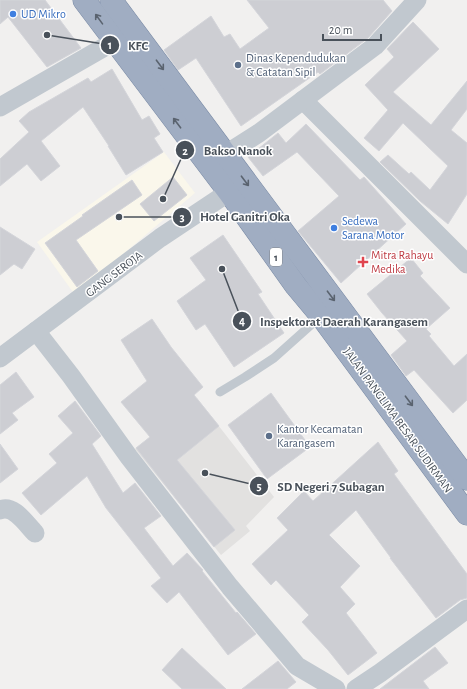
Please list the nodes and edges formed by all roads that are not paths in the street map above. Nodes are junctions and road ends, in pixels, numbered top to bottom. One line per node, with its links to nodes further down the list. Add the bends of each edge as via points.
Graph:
1 (84, 0): 4 (highway, JALAN PANGLIMA BESAR SUDIRMAN / 1, one-way to 1)
2 (111, 0): 7 (highway, JALAN PANGLIMA BESAR SUDIRMAN / 1, one-way to 7)
3 (417, 0): 5 (street, via 375,46)
4 (115, 41): 6 (street); 8 (highway, JALAN PANGLIMA BESAR SUDIRMAN / 1, one-way to 4)
5 (303, 100): 7 (street); 9 (street)
6 (0, 107)
7 (226, 154): 10 (highway, JALAN PANGLIMA BESAR SUDIRMAN / 1, one-way to 10)
8 (229, 192): 11 (highway, JALAN PANGLIMA BESAR SUDIRMAN / 1); 13 (street, GANG SEROJA, via 160,238)
9 (467, 264)
10 (314, 273): 11 (highway); 16 (highway, JALAN PANGLIMA BESAR SUDIRMAN / 1, one-way to 16)
11 (296, 286): 12 (highway, JALAN PANGLIMA BESAR SUDIRMAN / 1)
12 (321, 316): 15 (lane, via 274,358 246,378); 18 (highway, JALAN PANGLIMA BESAR SUDIRMAN / 1)
13 (36, 331): 14 (street, GANG SEROJA); 21 (street, via 230,587 297,666)
14 (0, 358)
15 (220, 392)
16 (467, 479)
17 (0, 510): 19 (street, via 12,510)
18 (467, 514)
19 (35, 533)
20 (467, 609): 22 (street)
21 (336, 689)
22 (356, 689)

